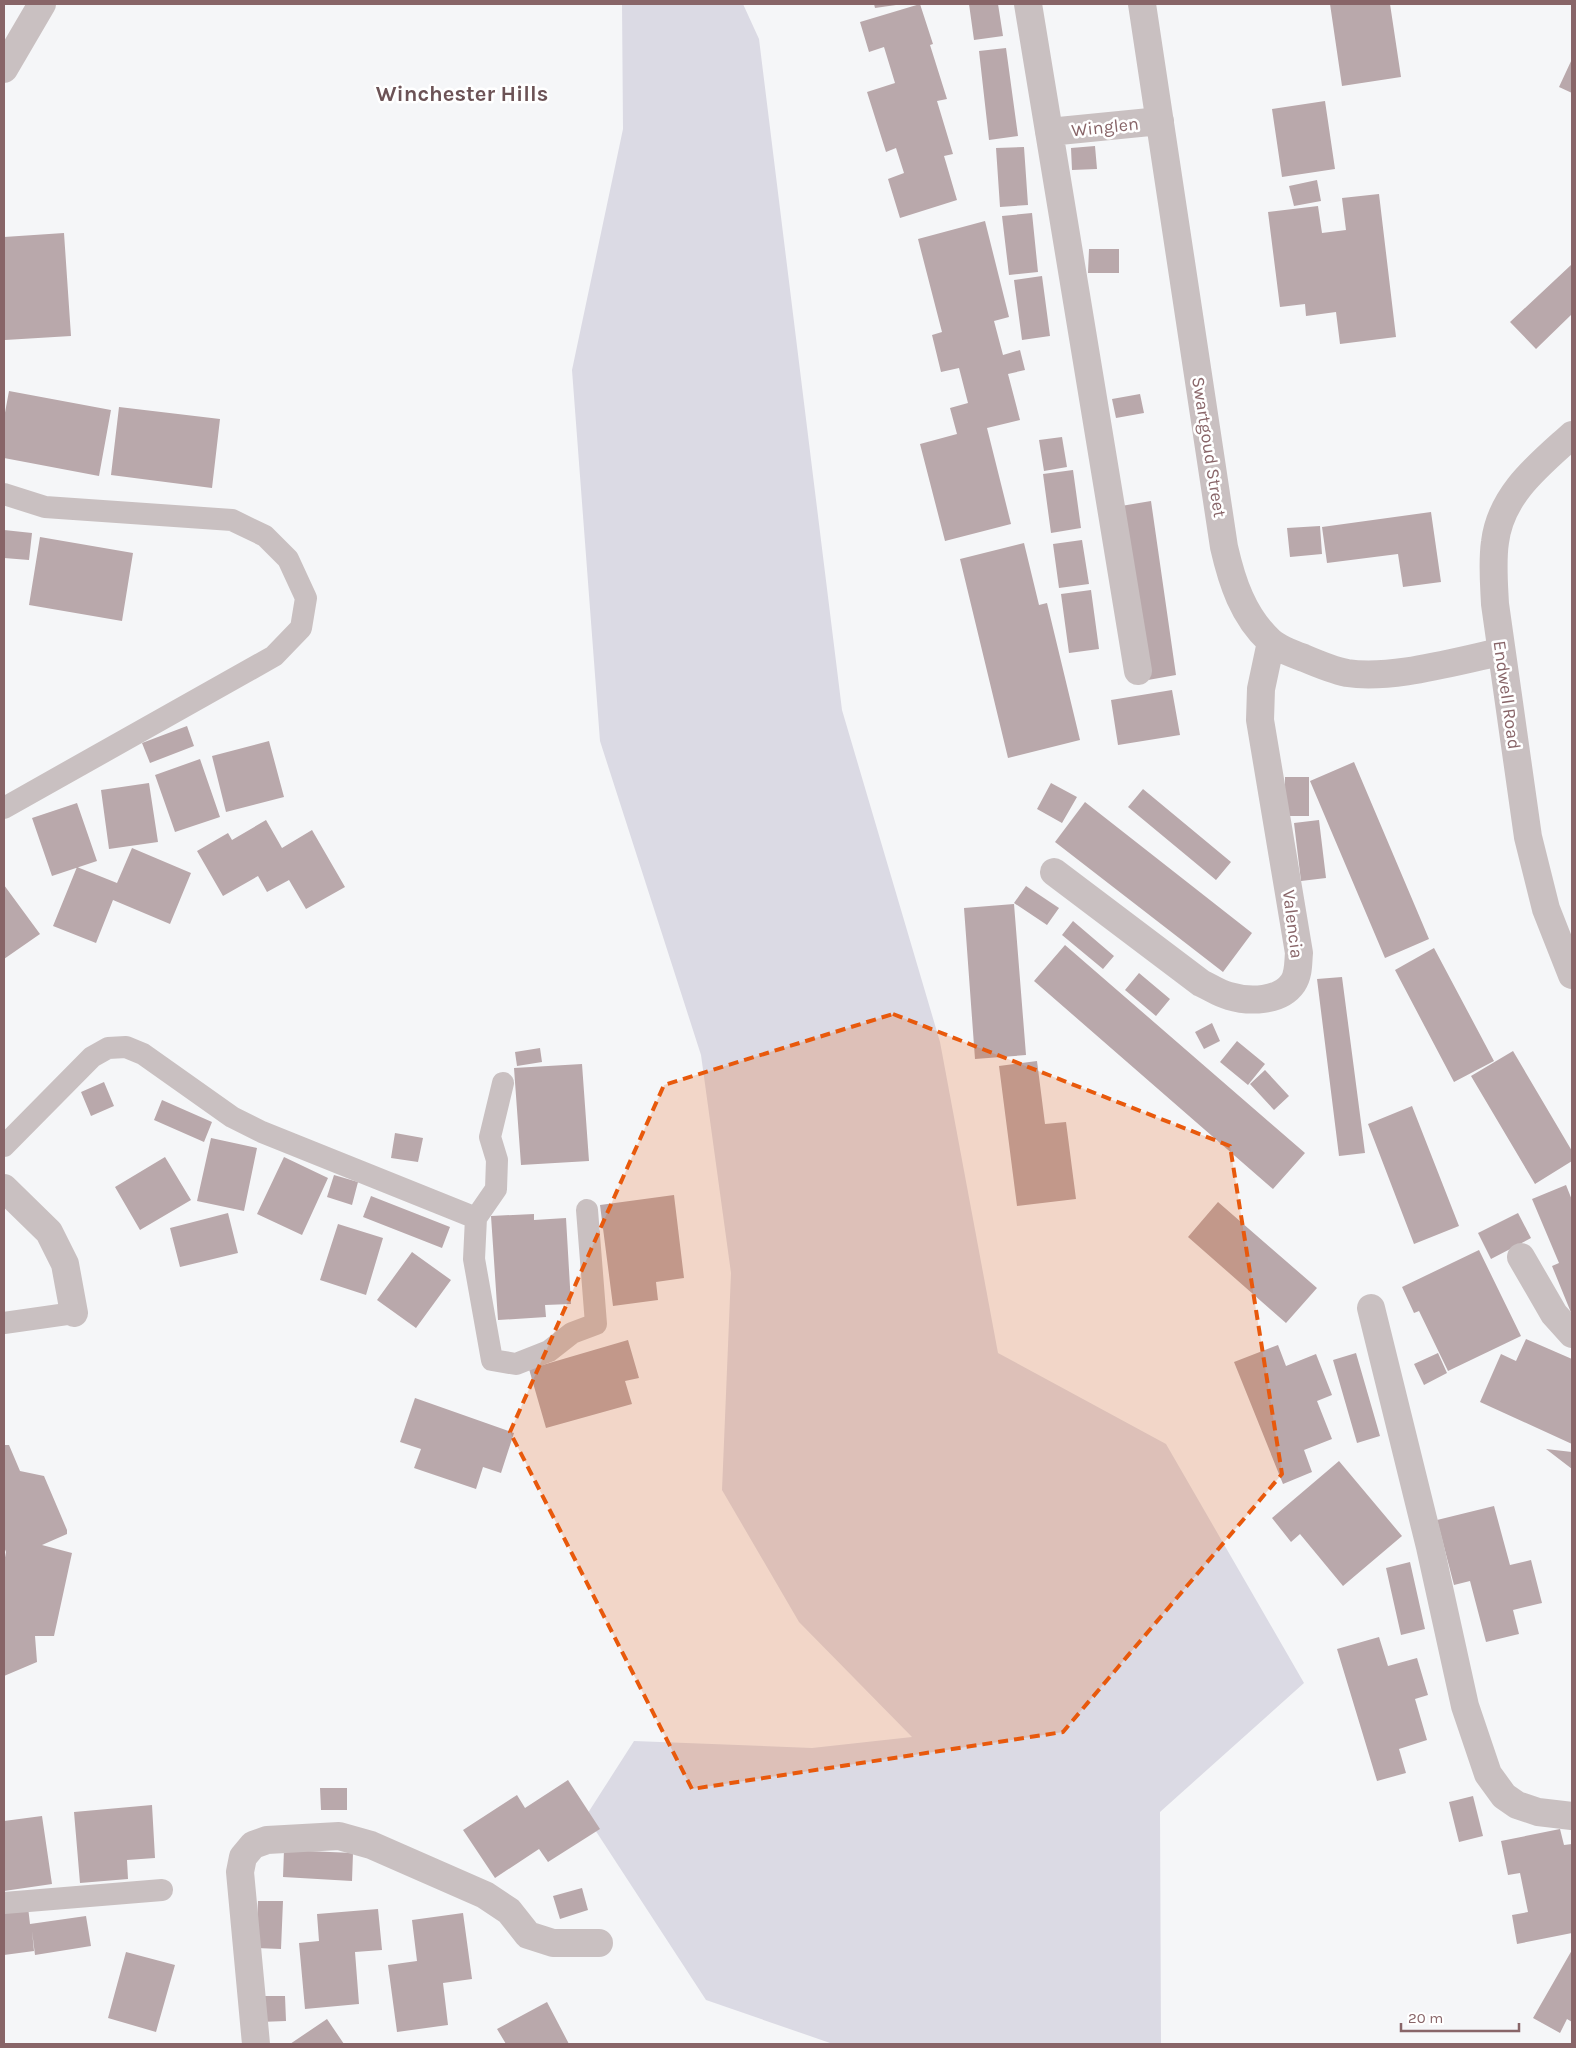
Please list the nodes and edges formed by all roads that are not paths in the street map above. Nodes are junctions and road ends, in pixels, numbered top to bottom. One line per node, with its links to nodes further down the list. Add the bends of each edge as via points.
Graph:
1 (42, 4): 4 (street)
2 (1028, 4): 6 (street)
3 (1142, 4): 5 (street, Swartgoud Street)
4 (4, 69)
5 (1160, 121): 6 (street, Winglen); 9 (street, Swartgoud Street, via 1230,572 1249,616)
6 (1049, 132): 11 (street)
7 (1572, 435): 10 (street, Endwell Road, via 1528,475 1512,495 1501,520 1495,541 1494,568)
8 (4, 494): 12 (lane, via 45,507 232,520 265,536 288,559 306,598 301,628 274,656)
9 (1271, 642): 10 (street, Swartgoud Street, via 1309,660 1348,673 1403,671); 13 (street, Valencia, via 1261,689 1260,720 1299,953 1293,983 1281,994 1268,998 1249,1000 1228,996 1201,983)
10 (1501, 652): 14 (street, Endwell Road, via 1528,837 1546,909)
11 (1138, 671)
12 (4, 808)
13 (1054, 872)
14 (1572, 975)
15 (503, 1083): 19 (lane, via 490,1137 497,1160 496,1189)
16 (4, 1146): 19 (lane, via 92,1057 108,1048 126,1047 144,1054 232,1118)
17 (4, 1188): 22 (street, via 49,1232 65,1264)
18 (587, 1210): 19 (lane, via 596,1324 572,1333 549,1351 516,1364 492,1360 474,1259)
19 (476, 1218)
20 (1521, 1257): 24 (street, via 1554,1314)
21 (1370, 1308): 25 (street, via 1430,1547 1465,1706 1488,1774 1504,1796 1517,1806)
22 (74, 1313): 23 (lane)
23 (4, 1323)
24 (1572, 1334)
25 (1572, 1816)
26 (162, 1890): 27 (lane)
27 (4, 1903)
28 (599, 1943): 29 (street, via 553,1944 528,1936 509,1911 484,1895 371,1845 339,1836 268,1840 253,1845 243,1857 240,1872)
29 (256, 2044)

